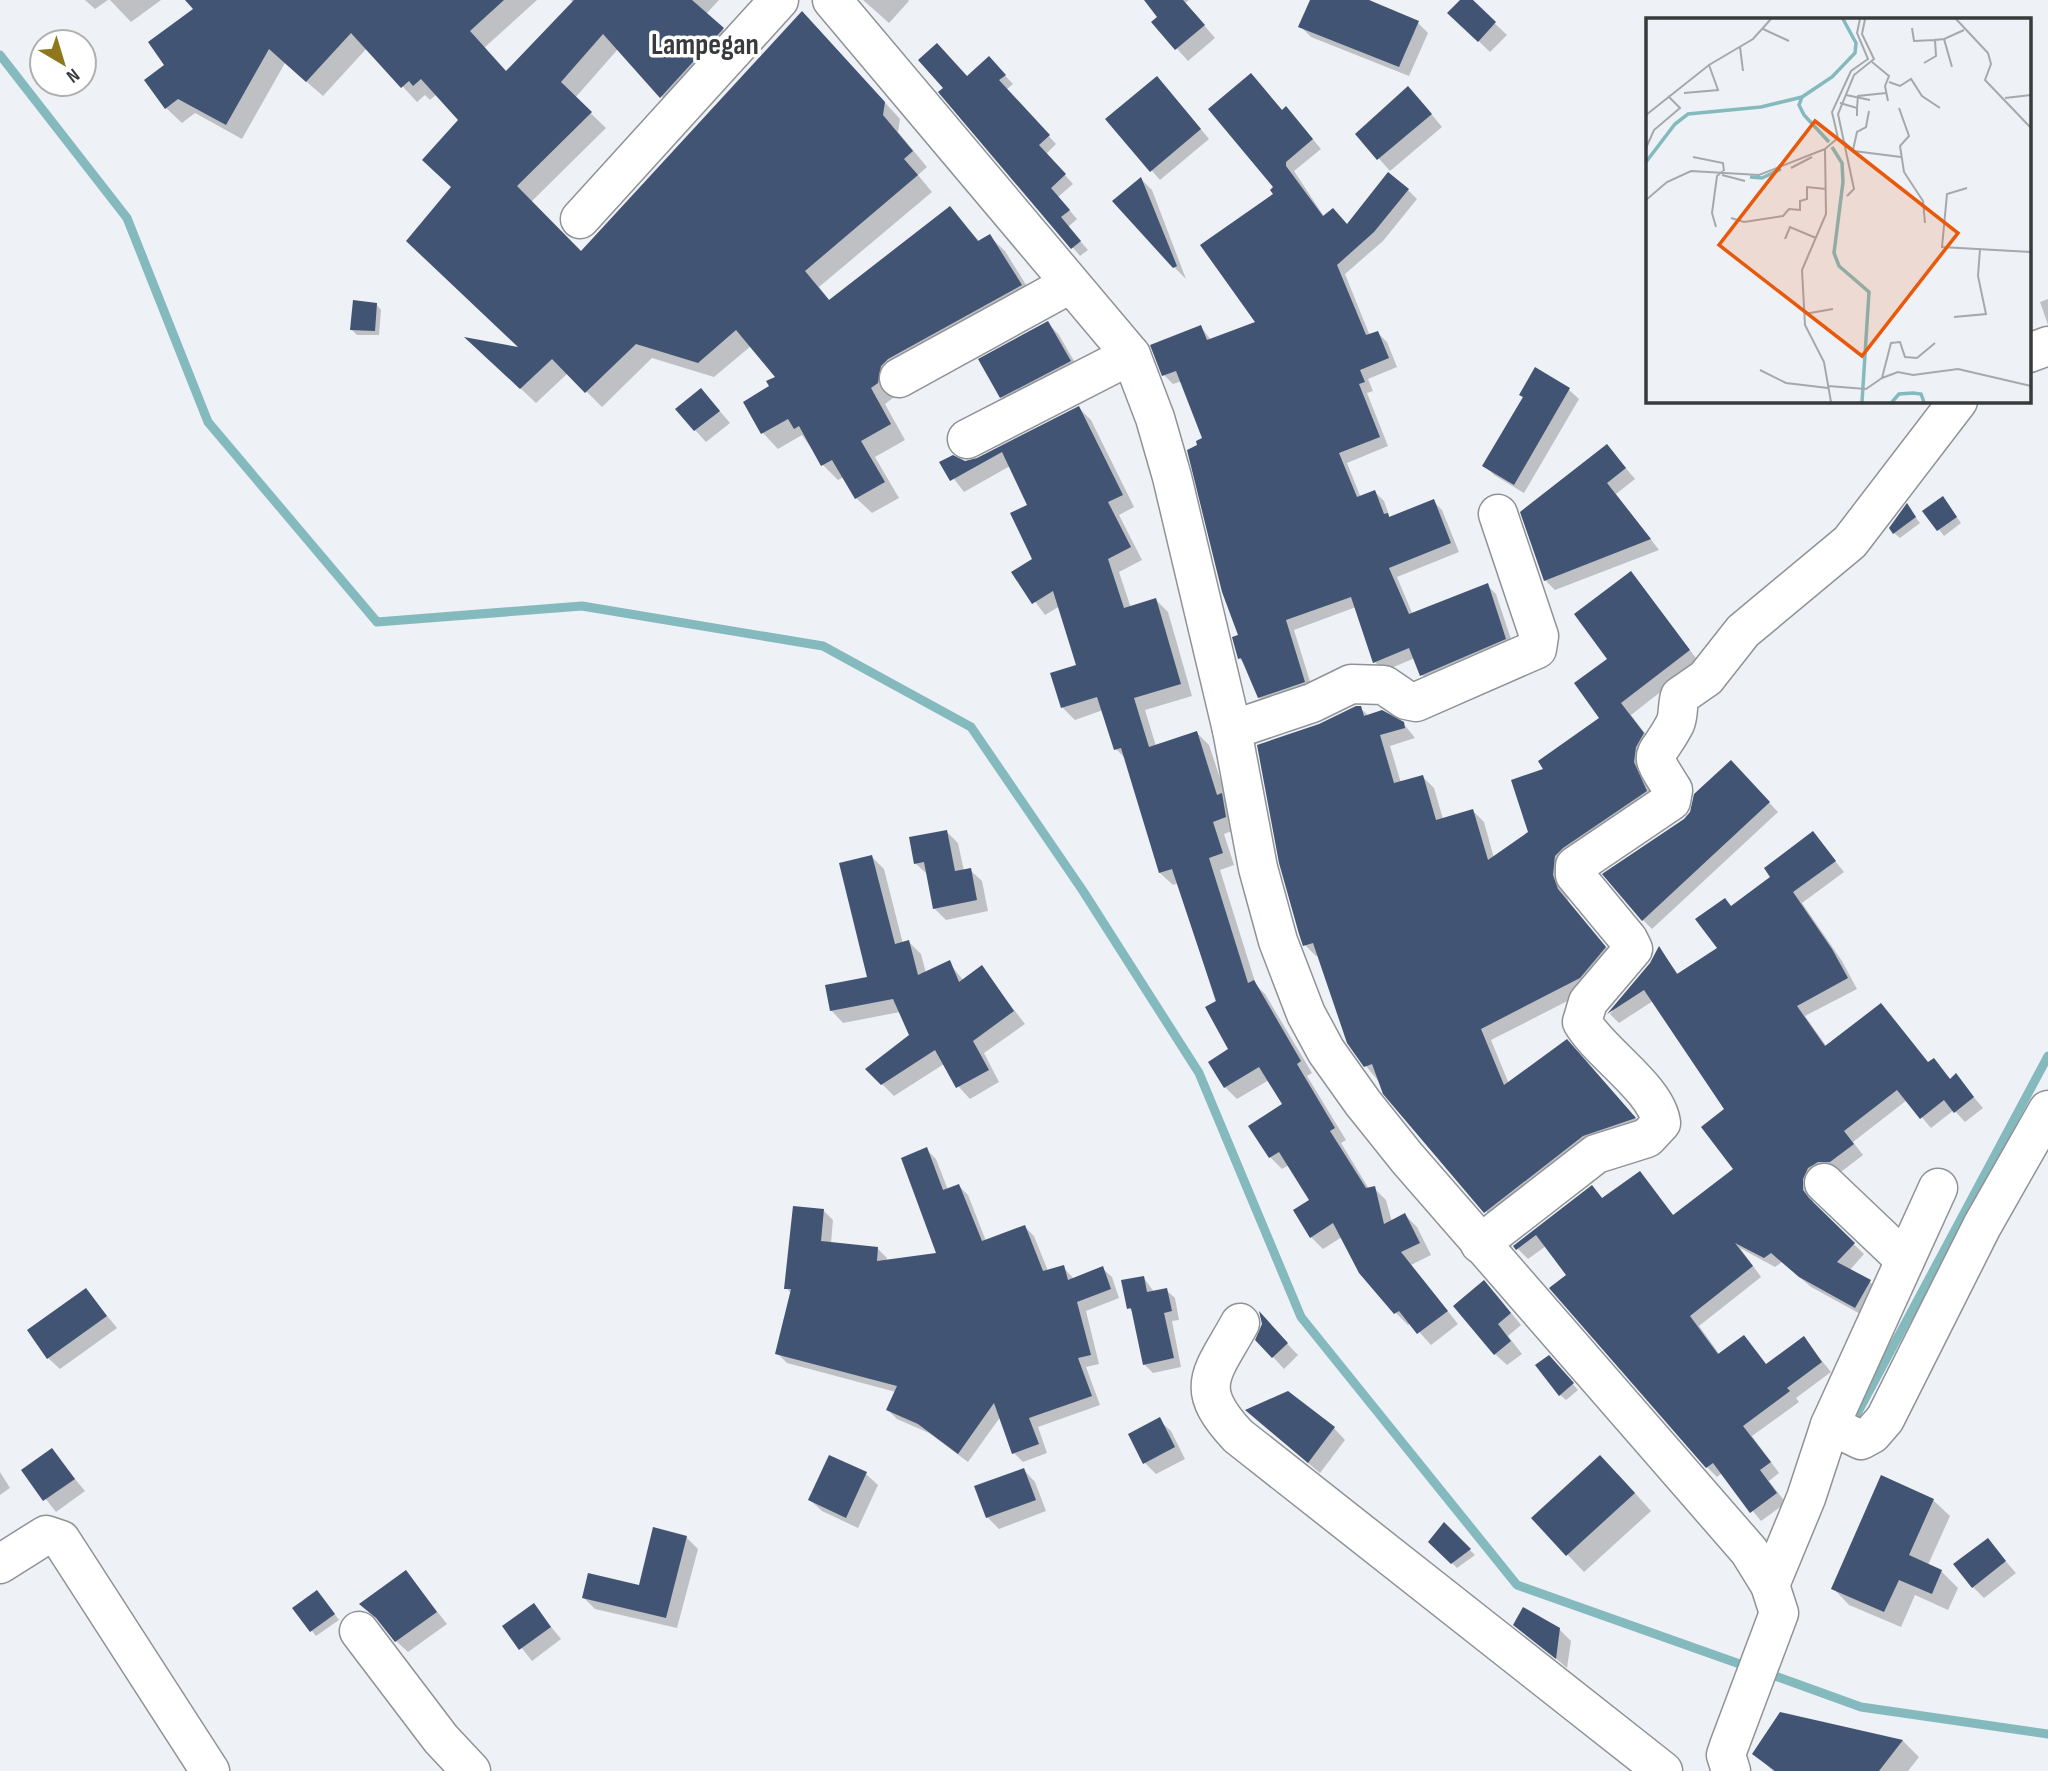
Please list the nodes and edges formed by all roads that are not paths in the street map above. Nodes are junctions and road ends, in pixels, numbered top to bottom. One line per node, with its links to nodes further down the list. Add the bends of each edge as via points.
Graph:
1 (779, 0): 3 (street)
2 (832, 0): 4 (street)
3 (580, 219)
4 (1070, 284): 7 (street); 8 (street)
5 (2048, 346): 6 (street)
6 (2030, 353)
7 (1130, 355): 10 (street); 12 (street, via 1172,477)
8 (899, 378)
9 (1957, 402): 16 (street, via 1850,542 1743,631 1706,678 1680,696 1675,724 1654,756 1673,790 1671,800 1575,866 1575,875 1633,949 1592,996 1582,1022 1644,1093 1661,1124 1647,1138 1596,1154)
10 (967, 439)
11 (1498, 514): 12 (street, via 1539,636 1537,649 1416,702 1384,685 1361,683)
12 (1232, 730): 16 (street, via 1258,867 1278,941 1306,1014 1363,1103)
13 (2048, 1110): 19 (street, via 1982,1226 1885,1419 1872,1434)
14 (1824, 1183): 17 (street)
15 (1938, 1188): 17 (street)
16 (1480, 1244): 21 (street, via 1749,1550)
17 (1905, 1260): 19 (street)
18 (1240, 1323): 26 (street, via 1212,1378 1210,1395 1217,1414 1238,1436)
19 (1843, 1432): 21 (street, via 1806,1499)
20 (0, 1564): 24 (street, via 46,1535 61,1540)
21 (1775, 1599): 23 (street)
22 (359, 1631): 25 (street, via 440,1739)
23 (1724, 1761)
24 (210, 1771)
25 (471, 1771)
26 (1663, 1771)

